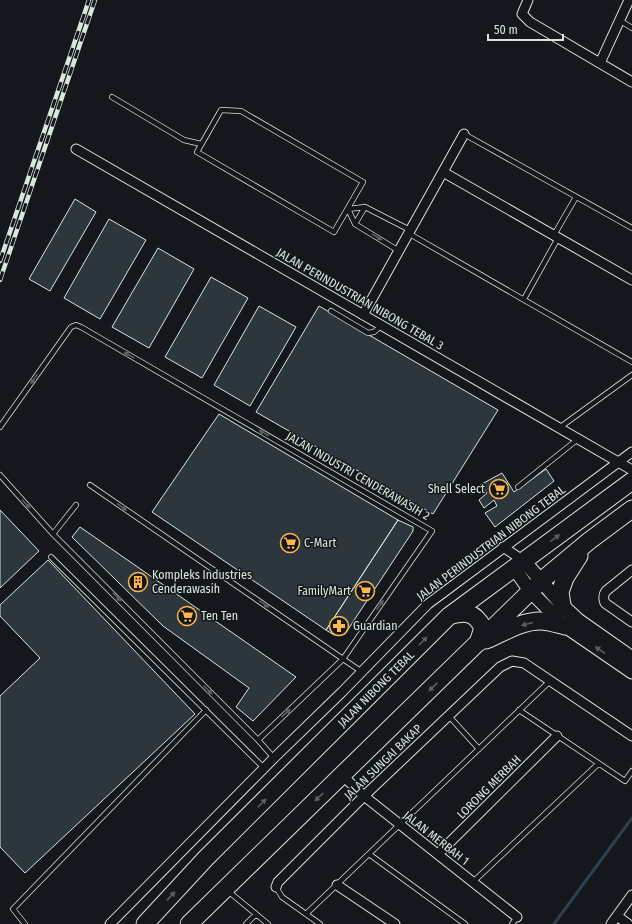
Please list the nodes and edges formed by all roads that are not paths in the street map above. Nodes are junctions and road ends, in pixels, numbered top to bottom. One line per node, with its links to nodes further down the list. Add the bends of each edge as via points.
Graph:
1 (528, 0): 5 (street, via 522,14 530,22)
2 (628, 0): 3 (street)
3 (619, 20): 4 (lane); 5 (street)
4 (632, 28)
5 (600, 63): 6 (street)
6 (632, 82)
7 (112, 97): 9 (lane, via 184,140)
8 (464, 134): 11 (street); 12 (lane)
9 (201, 144): 14 (lane, via 196,152 334,232); 14 (lane, via 221,110 241,111 363,182)
10 (76, 149): 23 (street, JALAN PERINDUSTRIAN NIBONG TEBAL 3)
11 (443, 172): 17 (street); 18 (street)
12 (576, 197): 16 (lane); 18 (lane)
13 (365, 207): 14 (lane); 15 (lane); 17 (lane)
14 (348, 209): 15 (lane)
15 (355, 224): 19 (lane, one-way to 19)
16 (632, 228)
17 (409, 232): 19 (street); 21 (lane)
18 (556, 236): 20 (street); 21 (lane)
19 (399, 250): 23 (street)
20 (632, 280)
21 (524, 299): 25 (lane)
22 (331, 311): 24 (lane, via 368,333)
23 (363, 315): 24 (street, JALAN PERINDUSTRIAN NIBONG TEBAL 3)
24 (381, 326): 28 (street, JALAN PERINDUSTRIAN NIBONG TEBAL 3)
25 (632, 362)
26 (632, 375): 28 (lane)
27 (0, 427): 52 (lane, JALAN INDUSTRI CENDERAWASIH 2, one-way to 27, via 432,530 76,325 71,327)
28 (559, 428): 29 (street, JALAN PERINDUSTRIAN NIBONG TEBAL 3)
29 (578, 439): 31 (street, JALAN PERINDUSTRIAN NIBONG TEBAL 3); 36 (lane)
30 (632, 452): 31 (street, JALAN PERINDUSTRIAN NIBONG TEBAL)
31 (618, 462): 32 (street, JALAN PERINDUSTRIAN NIBONG TEBAL 3); 41 (street, JALAN PERINDUSTRIAN NIBONG TEBAL)
32 (632, 470)
33 (0, 475): 39 (lane, one-way to 39)
34 (632, 481): 43 (highway, JALAN NIBONG TEBAL, one-way to 34)
35 (90, 485): 52 (lane, one-way to 52)
36 (518, 487)
37 (76, 505): 39 (lane)
38 (632, 509): 40 (highway)
39 (54, 534): 61 (lane, one-way to 61)
40 (589, 541): 45 (highway); 46 (highway, via 565,578 560,592)
41 (503, 547): 43 (street); 53 (street, JALAN PERINDUSTRIAN NIBONG TEBAL, via 428,604)
42 (51, 556): 56 (lane)
43 (519, 564): 45 (street); 47 (highway, JALAN NIBONG TEBAL)
44 (632, 570): 48 (street, via 608,588 603,599)
45 (536, 586): 46 (street); 49 (street); 50 (highway)
46 (562, 605): 51 (street, via 578,620)
47 (449, 616): 50 (highway, via 459,613 475,616 483,628); 83 (highway, JALAN NIBONG TEBAL, one-way to 47, via 206,858)
48 (632, 622)
49 (565, 626): 50 (highway, one-way to 50, via 542,621 532,622); 54 (street, one-way to 49)
50 (478, 643): 67 (highway, one-way to 67)
51 (632, 658)
52 (343, 659): 53 (lane); 61 (lane, JALAN INDUSTRI CENDERAWASIH 2, one-way to 52)
53 (362, 672): 63 (street, JALAN PERINDUSTRIAN NIBONG TEBAL)
54 (632, 672)
55 (551, 680): 57 (lane); 58 (street, JALAN SUNGAI BAKAP, via 524,663 512,661 500,667); 60 (street)
56 (206, 710): 65 (lane); 81 (lane, via 13,910)
57 (519, 710): 59 (lane); 62 (lane)
58 (448, 715): 62 (lane); 68 (street, JALAN SUNGAI BAKAP)
59 (557, 736): 64 (lane); 71 (street, LORONG MERBAH)
60 (632, 736)
61 (258, 740): 63 (lane)
62 (479, 749): 69 (lane)
63 (274, 758): 65 (street, JALAN PERINDUSTRIAN NIBONG TEBAL)
64 (598, 764): 66 (lane, via 624,781); 72 (lane)
65 (264, 768): 82 (street, JALAN PERINDUSTRIAN NIBONG TEBAL)
66 (632, 771)
67 (342, 775): 68 (street, JALAN MERBAH 1); 75 (highway, one-way to 75)
68 (364, 796): 69 (street, JALAN MERBAH 1); 74 (street, JALAN SUNGAI BAKAP, via 278,882)
69 (400, 824): 70 (lane); 71 (street, JALAN MERBAH 1)
70 (370, 854): 73 (lane); 89 (lane)
71 (438, 854): 72 (street, JALAN MERBAH 1)
72 (473, 882): 80 (street, JALAN MERBAH 1)
73 (337, 885): 78 (lane); 88 (street)
74 (276, 887): 78 (lane, via 282,897)
75 (225, 889): 77 (lane); 84 (highway)
76 (632, 896): 79 (street)
77 (256, 914): 85 (lane); 86 (lane)
78 (306, 914): 87 (lane)
79 (617, 916): 90 (street); 91 (street)
80 (515, 920)
81 (26, 924)
82 (110, 924)
83 (145, 924)
84 (189, 924)
85 (246, 924)
86 (268, 924)
87 (320, 924)
88 (395, 924)
89 (465, 924)
90 (611, 924)
91 (628, 924)

